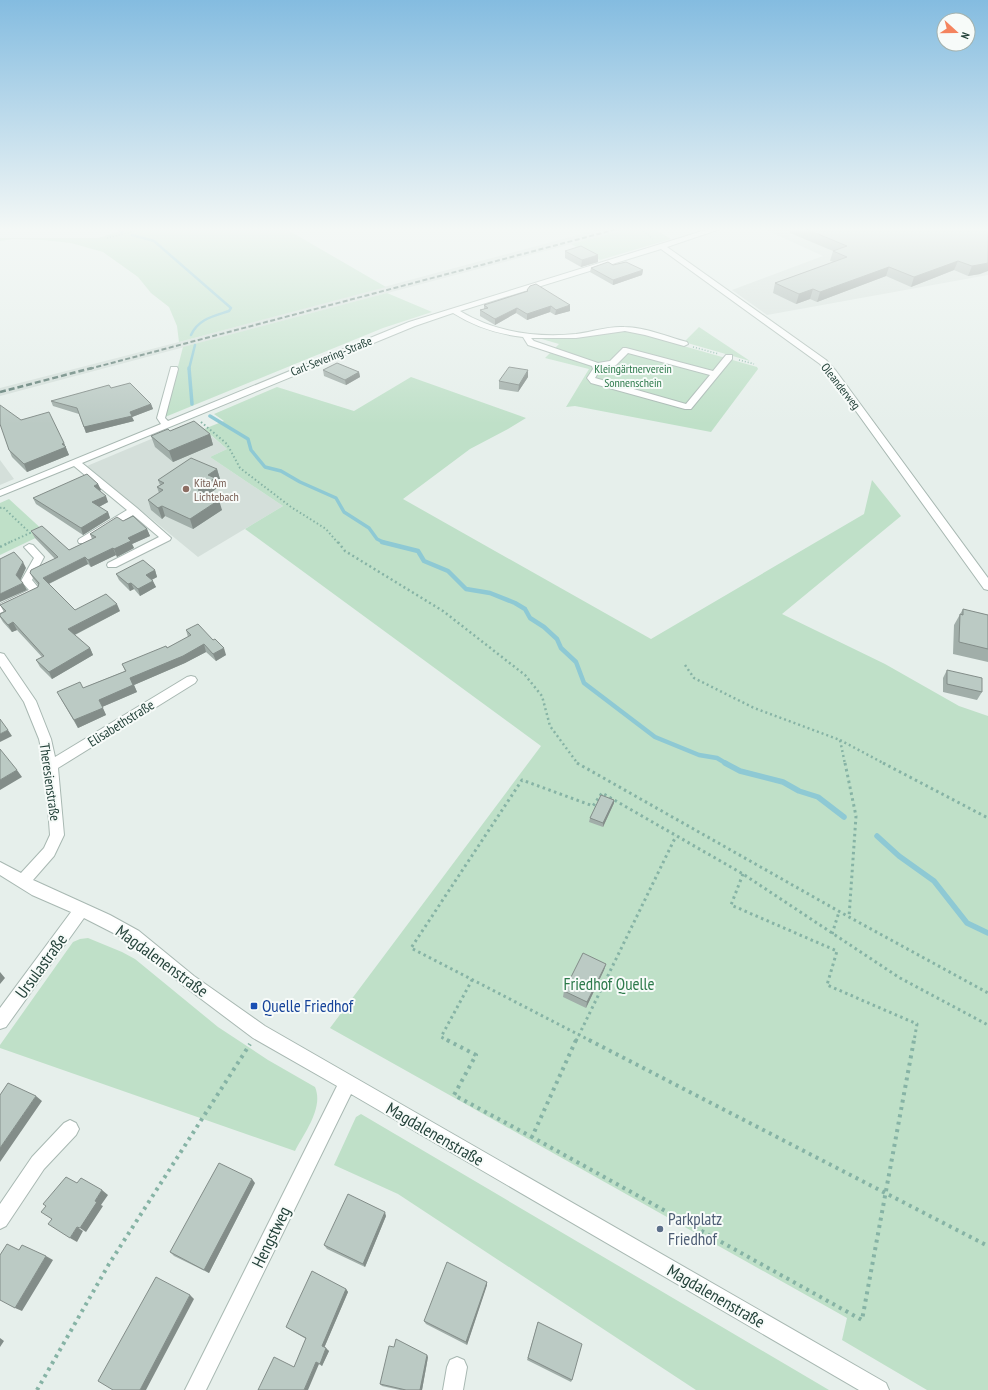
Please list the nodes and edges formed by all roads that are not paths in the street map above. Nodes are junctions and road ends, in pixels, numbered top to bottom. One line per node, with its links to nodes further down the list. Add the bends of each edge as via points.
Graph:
1 (506, 294): 3 (street, Carl-Severing-Straße)
2 (728, 294): 17 (street, Oleanderweg, via 823,362 833,373)
3 (453, 310): 4 (street, via 488,327); 10 (street, Carl-Severing-Straße, via 391,332)
4 (527, 335): 5 (street, via 574,336 624,329); 7 (street, via 531,343)
5 (684, 344)
6 (729, 357): 9 (street)
7 (596, 366): 9 (street, via 613,363 626,350); 9 (street, via 597,369 591,378 594,381 688,407)
8 (174, 369): 10 (street, via 161,418)
9 (715, 374)
10 (166, 424): 11 (street, Carl-Severing-Straße)
11 (75, 462): 12 (street, Carl-Severing-Straße); 13 (street)
12 (0, 493)
13 (134, 510): 14 (street); 16 (street, via 166,538)
14 (83, 541)
15 (29, 547): 18 (street, via 39,556 26,581 36,591)
16 (112, 565)
17 (988, 586)
18 (0, 609)
19 (0, 657): 21 (street, Theresienstraße, via 30,701 45,739)
20 (191, 680): 21 (street, Elisabethstraße)
21 (51, 766): 23 (street, Theresienstraße, via 57,835 49,852)
22 (0, 868): 23 (street, Magdalenenstraße)
23 (22, 882): 24 (street, Magdalenenstraße)
24 (81, 910): 25 (street, Ursulastraße); 26 (street, Magdalenenstraße, via 134,936 189,981 259,1032)
25 (0, 1021)
26 (347, 1084): 30 (street, Hengstweg); 32 (street, Magdalenenstraße)
27 (70, 1129): 28 (street, via 38,1163)
28 (0, 1220)
29 (457, 1367): 31 (street)
30 (195, 1390)
31 (454, 1390)
32 (879, 1390)

